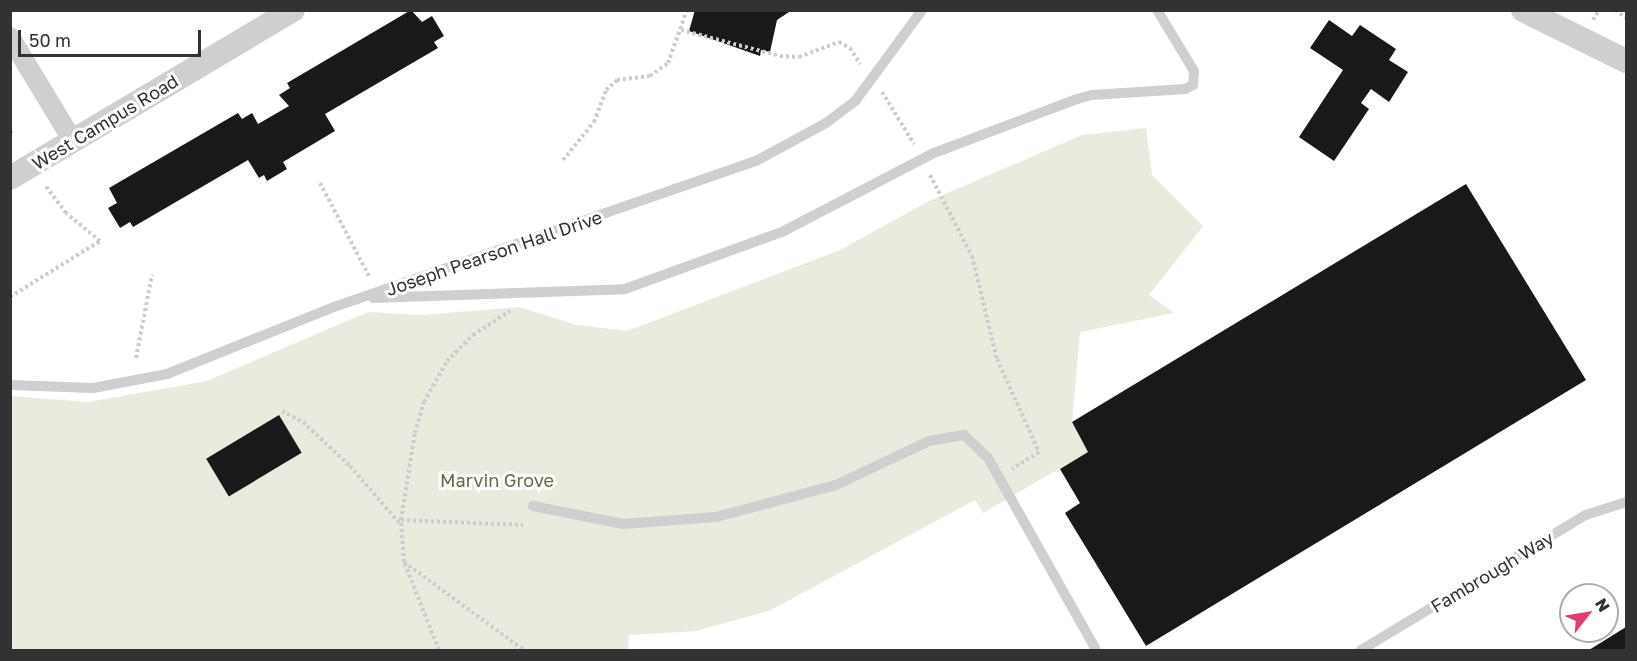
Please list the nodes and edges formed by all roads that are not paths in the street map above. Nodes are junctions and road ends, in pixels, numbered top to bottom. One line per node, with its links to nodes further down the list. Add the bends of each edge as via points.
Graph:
1 (293, 10): 7 (street, West Campus Road)
2 (922, 10): 9 (lane, Joseph Pearson Hall Drive, via 873,81 826,123 756,161)
3 (1157, 10): 9 (lane, via 1194,71 1193,85 1092,95 922,160 814,218 625,289)
4 (1523, 10): 6 (street)
5 (10, 37): 7 (street)
6 (1626, 61)
7 (73, 141): 8 (street, West Campus Road)
8 (10, 178)
9 (362, 298): 10 (lane, Joseph Pearson Hall Drive, via 195,365 136,382 93,388)
10 (10, 385)
11 (1626, 502): 14 (lane, Fambrough Way, via 1586,515)
12 (533, 506): 13 (lane, via 622,524 716,517 836,485 949,434 964,435 978,444)
13 (1096, 651)
14 (1361, 651)

